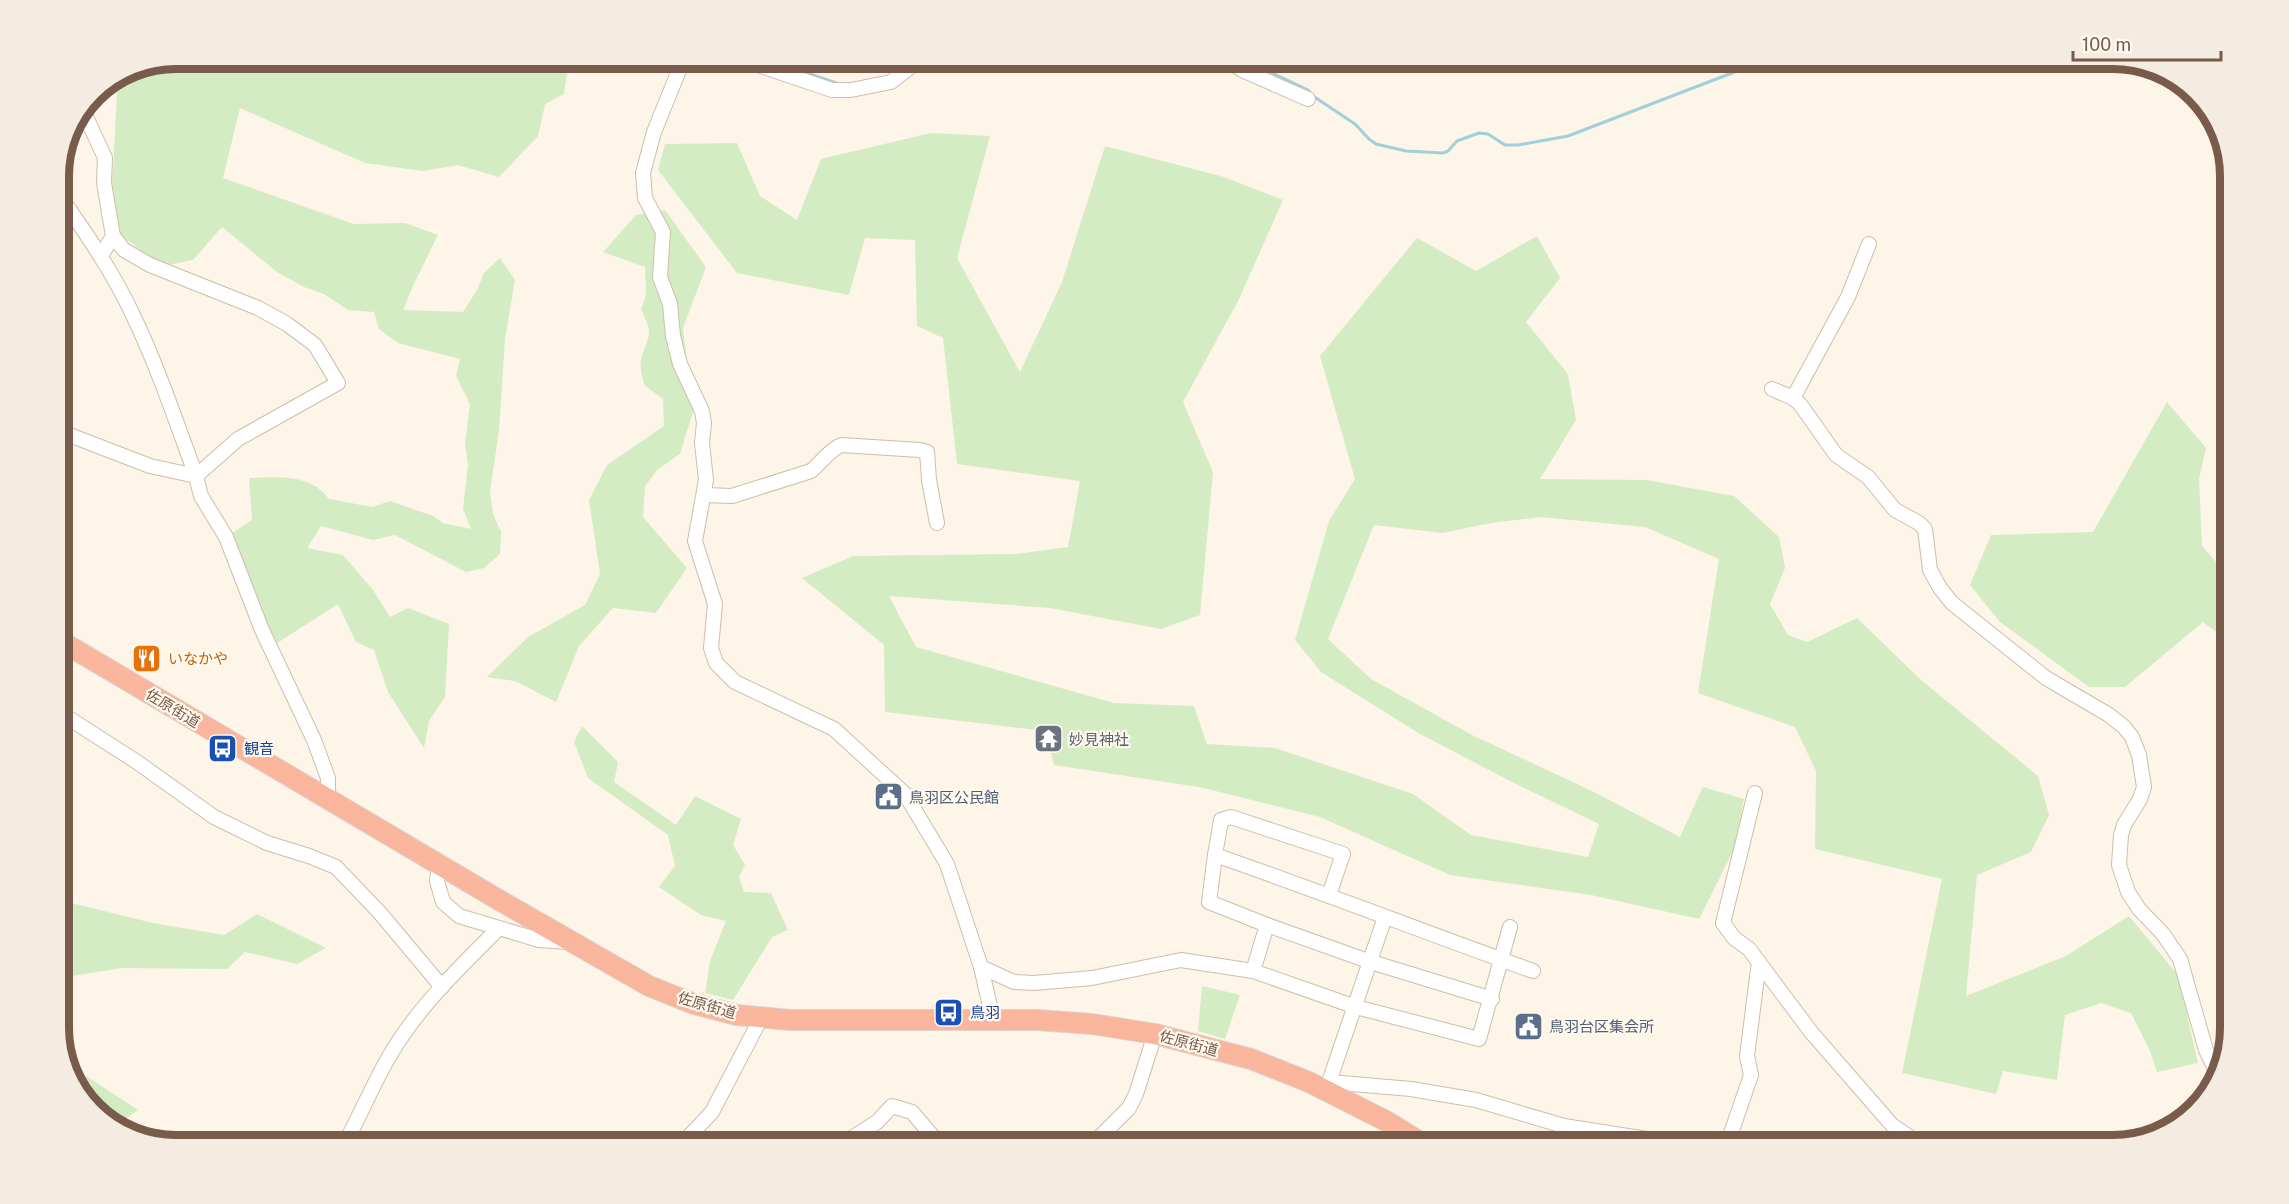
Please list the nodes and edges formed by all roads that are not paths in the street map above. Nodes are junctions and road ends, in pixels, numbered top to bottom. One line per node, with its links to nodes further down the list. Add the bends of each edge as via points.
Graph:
1 (680, 69): 15 (street, via 654,132 643,173 645,198 663,232 660,277 670,304 673,336 680,364 702,411)
2 (770, 69): 3 (street, via 832,90 891,82)
3 (908, 69)
4 (1240, 69): 5 (street)
5 (1308, 99)
6 (86, 117): 8 (street, via 105,158 104,183)
7 (69, 210): 10 (street)
8 (113, 236): 10 (street); 14 (street, via 124,250 150,265 258,308 287,324 315,345 338,383 238,439)
9 (1869, 244): 12 (street, via 1848,297)
10 (101, 256): 14 (street, via 150,352)
11 (1773, 389): 12 (street)
12 (1793, 398): 41 (street, via 1836,455 1868,477 1895,510 1925,529 1930,570 1952,603 2046,678 2109,715 2132,736 2144,787 2124,825 2119,866 2128,892 2180,959 2193,1011)
13 (69, 434): 14 (street, via 150,466)
14 (196, 476): 20 (street, via 201,496 226,537 262,630 314,740 327,778)
15 (705, 495): 16 (street, via 732,496 811,471 830,450 841,445 920,450 927,452); 32 (street, via 695,541 716,604 711,648 716,663 735,682 834,729 905,794 947,864)
16 (937, 523)
17 (69, 646): 20 (highway, 佐原街道)
18 (69, 718): 35 (street, via 214,817 267,843 336,867)
19 (1755, 793): 31 (street, via 1723,923)
20 (328, 798): 22 (highway, 佐原街道)
21 (1215, 855): 23 (street); 23 (street, via 1221,820 1230,817 1343,854); 25 (street, via 1209,902)
22 (439, 864): 27 (street, via 437,881 443,902 459,916); 28 (highway, 佐原街道)
23 (1329, 895): 24 (street)
24 (1385, 917): 29 (street); 30 (street)
25 (1266, 925): 30 (street); 33 (street)
26 (1510, 927): 29 (street)
27 (498, 929): 28 (street, via 539,940); 35 (street)
28 (573, 943): 38 (highway, 佐原街道, via 658,990 716,1010)
29 (1503, 960): 34 (street); 36 (street)
30 (1371, 962): 36 (street); 37 (street)
31 (1759, 962): 50 (street, via 1748,1056 1751,1075); 51 (street, via 1810,1032 1892,1125)
32 (981, 967): 33 (street, via 1014,982 1034,983 1092,978 1181,960); 39 (street)
33 (1253, 971): 37 (street)
34 (1533, 971)
35 (442, 987): 43 (street, via 390,1054)
36 (1492, 999): 37 (street, via 1479,1040)
37 (1356, 1007): 42 (street)
38 (761, 1018): 39 (highway, 佐原街道); 44 (street, via 712,1112)
39 (993, 1019): 40 (highway, 佐原街道, via 1092,1024)
40 (1155, 1034): 42 (highway, 佐原街道, via 1251,1059); 47 (street, via 1129,1108)
41 (2213, 1065)
42 (1328, 1086): 48 (highway, 佐原街道); 49 (street, via 1411,1089 1476,1100 1564,1125)
43 (350, 1135)
44 (691, 1135)
45 (858, 1135): 46 (street, via 892,1106 912,1112)
46 (931, 1135)
47 (1103, 1135)
48 (1408, 1135)
49 (1622, 1135)
50 (1731, 1135)
51 (1906, 1135)

